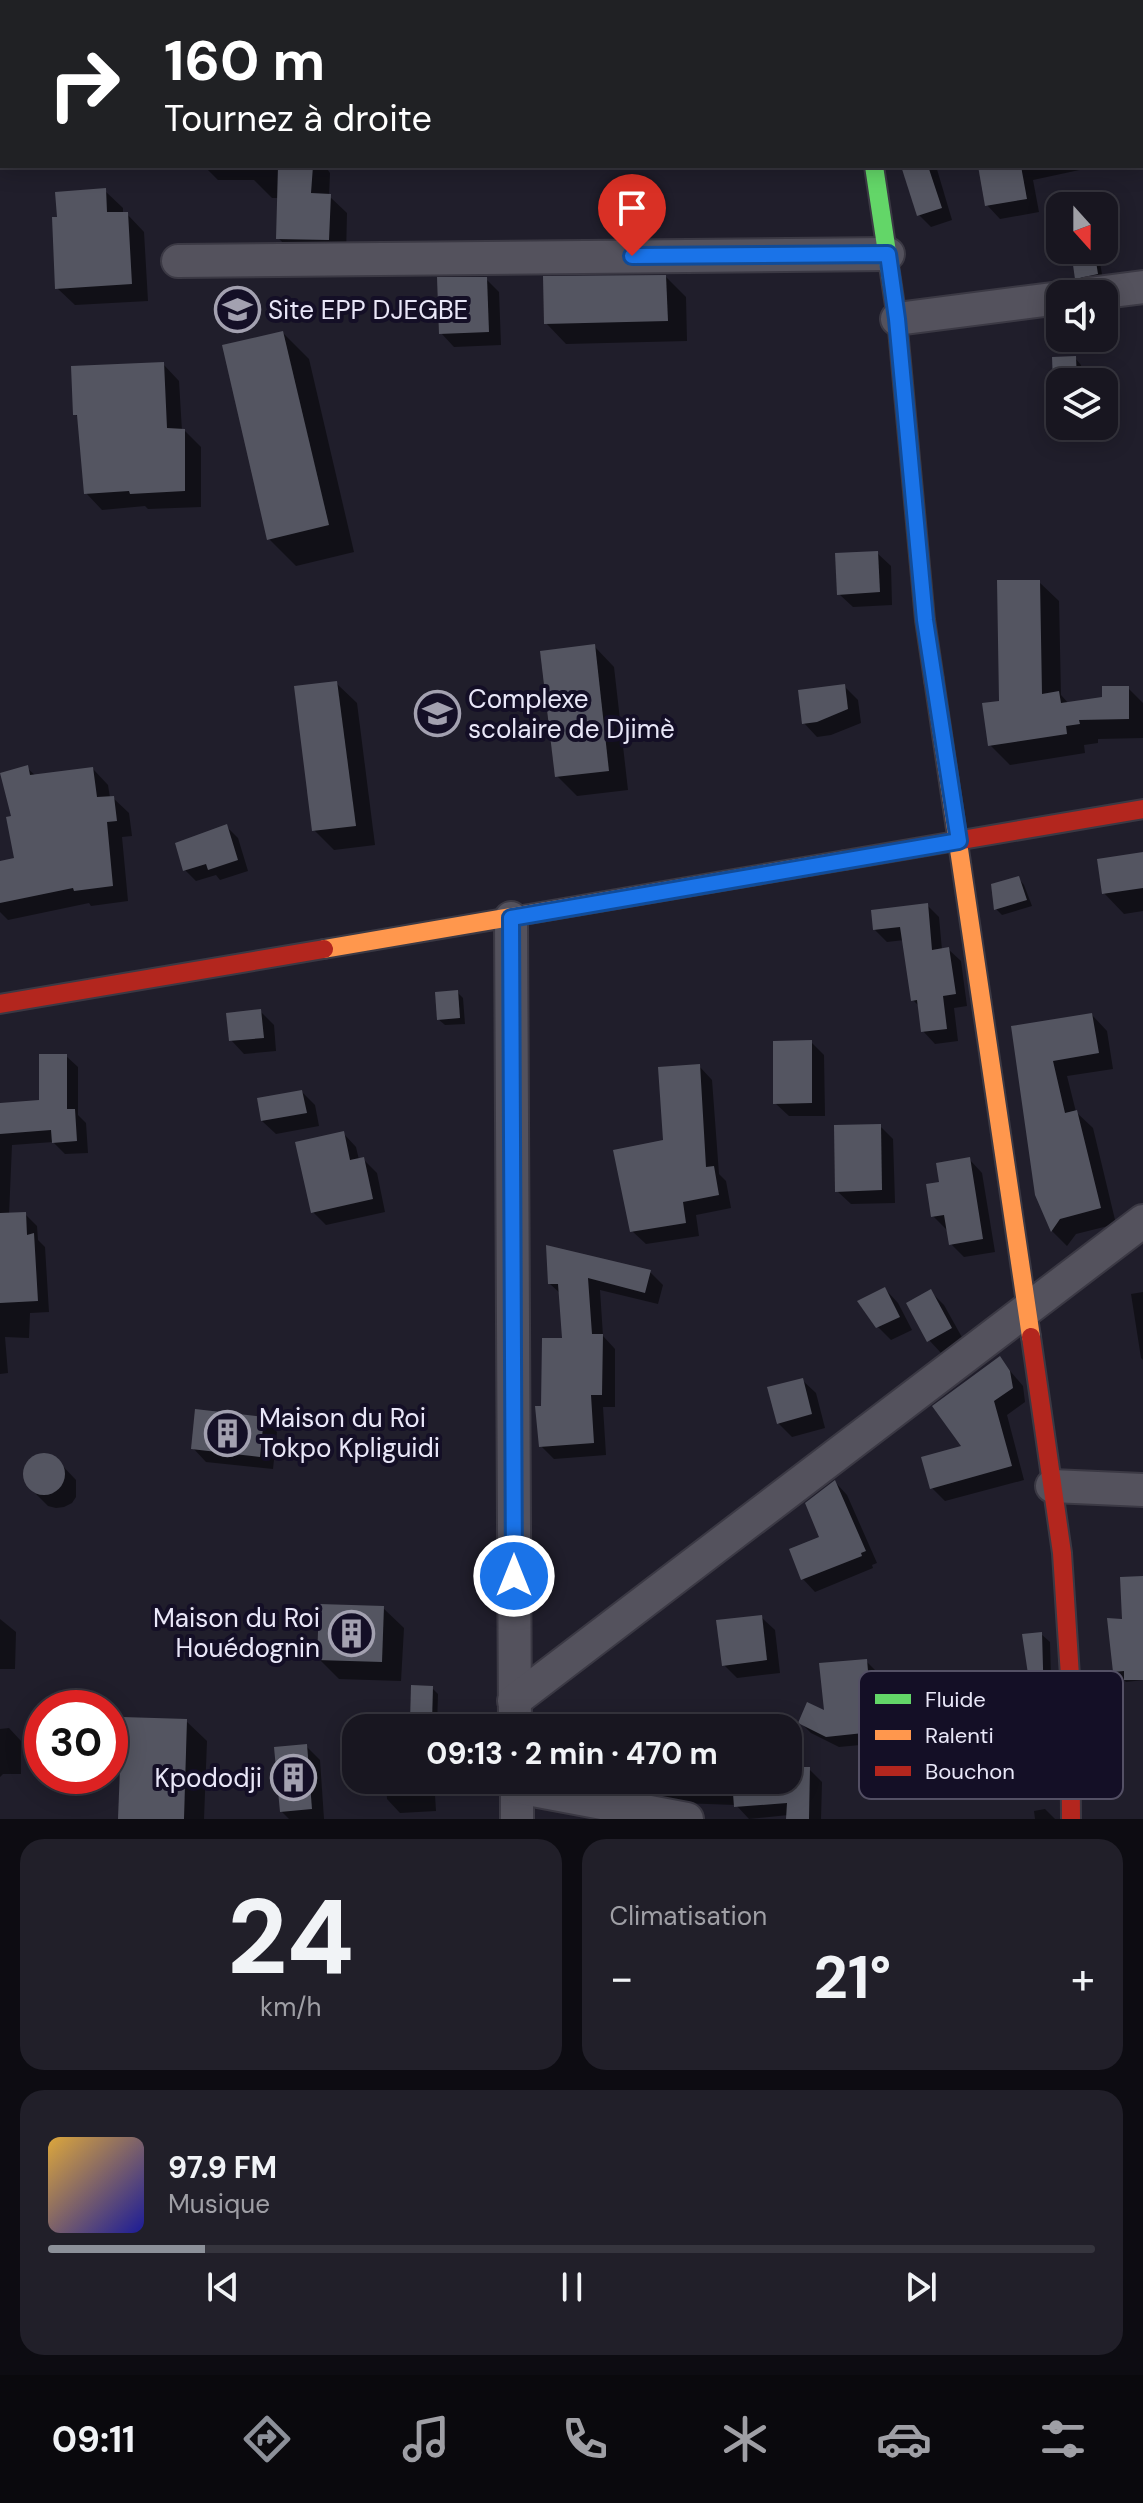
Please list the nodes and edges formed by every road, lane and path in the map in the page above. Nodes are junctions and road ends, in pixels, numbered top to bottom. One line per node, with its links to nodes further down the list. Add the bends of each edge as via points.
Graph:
1 (874, 168): 2 (street)
2 (888, 254): 3 (street); 7 (street)
3 (178, 261)
4 (1143, 287): 5 (street)
5 (1118, 290)
6 (1046, 300): 7 (street)
7 (897, 319): 9 (street, via 925,620)
8 (1143, 809): 9 (street)
9 (959, 841): 10 (street); 13 (street)
10 (511, 918): 11 (street); 17 (street)
11 (0, 1004)
12 (1143, 1221): 13 (street)
13 (1026, 1310): 14 (street); 18 (street)
14 (1052, 1486): 15 (street); 16 (street)
15 (1143, 1490)
16 (1070, 1671)
17 (515, 1714)
18 (516, 1714)
19 (517, 1794): 22 (street)
20 (569, 1794): 23 (street)
21 (1071, 1799): 24 (street)
22 (517, 1819)
23 (687, 1819)
24 (1071, 1819)

